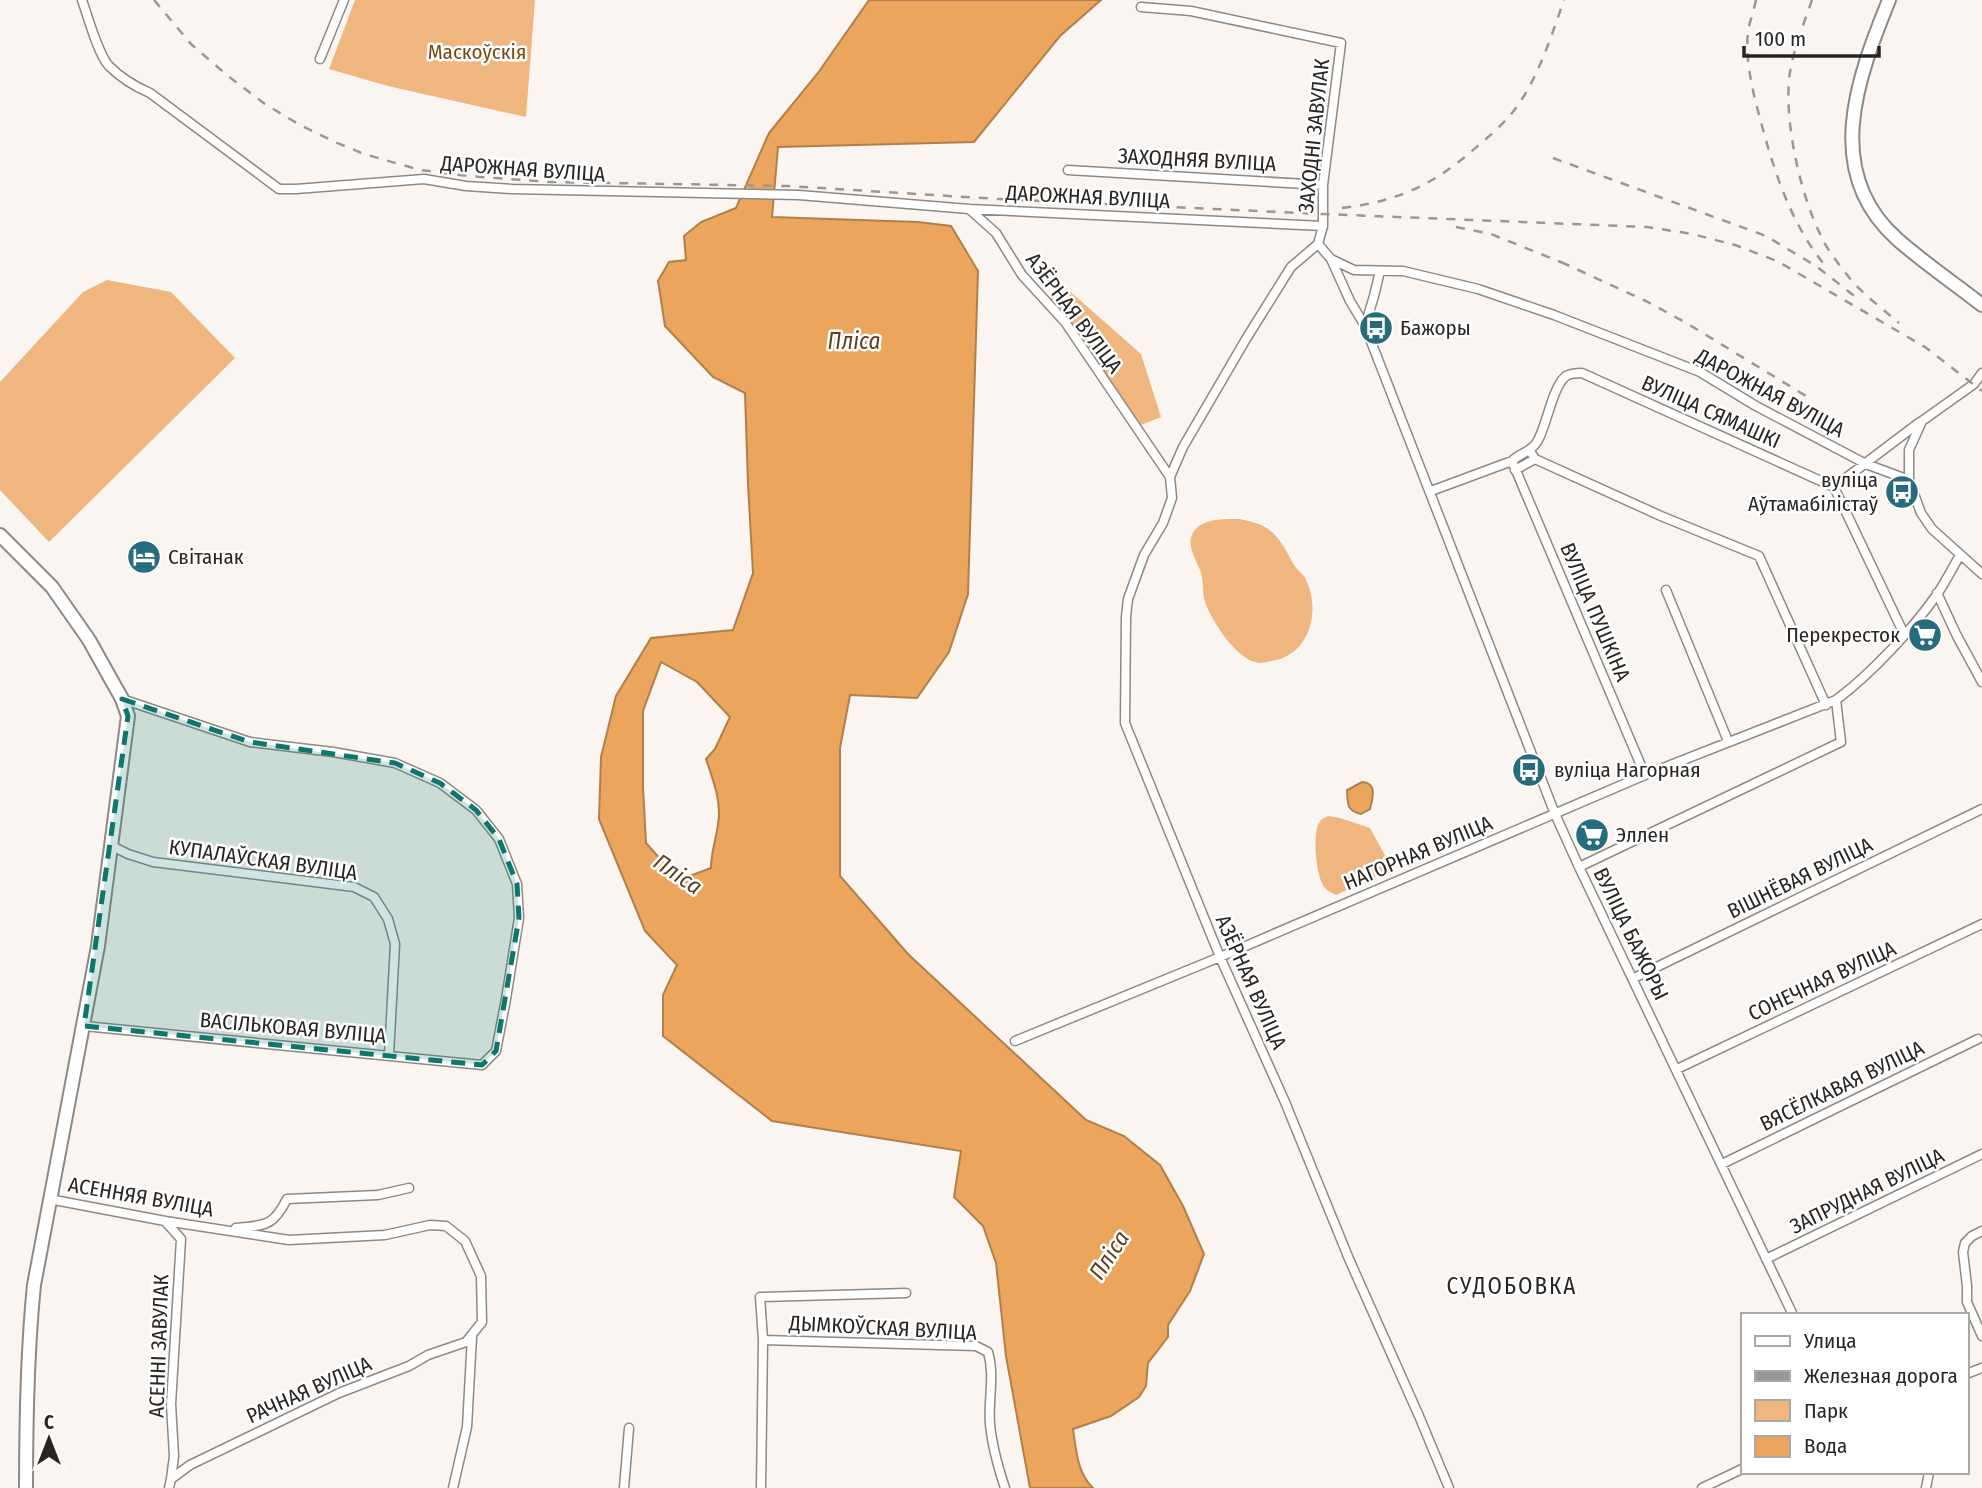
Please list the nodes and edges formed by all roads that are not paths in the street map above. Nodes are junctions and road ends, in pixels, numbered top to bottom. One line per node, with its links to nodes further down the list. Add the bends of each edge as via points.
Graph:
1 (82, 0): 8 (street, ДАРОЖНАЯ ВУЛІЦА, via 108,65 279,189 424,179 512,189 788,195)
2 (344, 0): 5 (street)
3 (1889, 0): 13 (street, via 1854,106 1851,143 1857,181 1868,204 1896,238)
4 (1141, 7): 7 (street, ЗАХОДНІ ЗАВУЛАК, via 1191,11 1341,43)
5 (320, 59)
6 (1068, 170): 7 (street, ЗАХОДНЯЯ ВУЛІЦА)
7 (1323, 186): 9 (street, ЗАХОДНІ ЗАВУЛАК)
8 (969, 209): 9 (street, ДАРОЖНАЯ ВУЛІЦА); 20 (street, АЗЁРНАЯ ВУЛІЦА, via 996,233 1022,275 1065,322)
9 (1323, 226): 10 (street)
10 (1318, 244): 11 (street, ДАРОЖНАЯ ВУЛІЦА); 20 (street, АЗЁРНАЯ ВУЛІЦА, via 1292,267 1246,339)
11 (1331, 259): 12 (street, ДАРОЖНАЯ ВУЛІЦА, via 1354,270); 14 (street, ВУЛІЦА БАЖОРЫ)
12 (1380, 271): 14 (street); 18 (street, ДАРОЖНАЯ ВУЛІЦА, via 1403,271 1478,289 1706,374)
13 (1982, 305)
14 (1365, 326): 23 (street, ВУЛІЦА БАЖОРЫ)
15 (1982, 373): 16 (street, via 1974,384)
16 (1922, 421): 18 (street); 21 (street, via 1909,450)
17 (1532, 455): 19 (street); 22 (street, ВУЛІЦА СЯМАШКІ, via 1563,378 1582,373); 33 (street, via 1759,556)
18 (1866, 464): 21 (street, ДАРОЖНАЯ ВУЛІЦА); 22 (street)
19 (1514, 466): 23 (street); 35 (street, ВУЛІЦА ПУШКІНА)
20 (1170, 477): 41 (street, АЗЁРНАЯ ВУЛІЦА, via 1172,498 1128,599 1125,723)
21 (1909, 480): 25 (street, via 1921,513)
22 (1834, 487): 29 (street)
23 (1431, 491): 37 (street, ВУЛІЦА БАЖОРЫ)
24 (0, 535): 31 (street, via 52,587)
25 (1960, 555): 26 (street); 28 (street, НАГОРНАЯ ВУЛІЦА)
26 (1982, 574)
27 (1666, 590): 34 (street)
28 (1937, 593): 29 (street, НАГОРНАЯ ВУЛІЦА); 30 (street)
29 (1904, 634): 32 (street, НАГОРНАЯ ВУЛІЦА)
30 (1982, 682)
31 (122, 699): 38 (street, via 128,716); 46 (street, ВАСІЛЬКОВАЯ ВУЛІЦА, via 250,742 395,763 440,783 476,810 499,839 517,884 519,918 496,1051 482,1065)
32 (1836, 700): 33 (street, НАГОРНАЯ ВУЛІЦА); 39 (street, via 1840,742)
33 (1826, 705): 34 (street, НАГОРНАЯ ВУЛІЦА)
34 (1728, 741): 35 (street, НАГОРНАЯ ВУЛІЦА)
35 (1645, 775): 37 (street, НАГОРНАЯ ВУЛІЦА)
36 (1982, 809): 42 (street, ВІШНЁВАЯ ВУЛІЦА)
37 (1555, 814): 39 (street, ВУЛІЦА БАЖОРЫ); 41 (street, НАГОРНАЯ ВУЛІЦА)
38 (112, 846): 43 (street); 46 (street, КУПАЛАЎСКАЯ ВУЛІЦА, via 153,862 354,887 374,897 388,919 395,944)
39 (1579, 867): 42 (street, ВУЛІЦА БАЖОРЫ)
40 (1982, 924): 47 (street, СОНЕЧНАЯ ВУЛІЦА)
41 (1220, 957): 45 (street, НАГОРНАЯ ВУЛІЦА); 70 (street, АЗЁРНАЯ ВУЛІЦА)
42 (1633, 978): 47 (street, ВУЛІЦА БАЖОРЫ)
43 (84, 1026): 46 (street, ВАСІЛЬКОВАЯ ВУЛІЦА); 51 (street)
44 (1978, 1039): 49 (street, ВЯСЁЛКАВАЯ ВУЛІЦА)
45 (1015, 1041)
46 (389, 1055)
47 (1676, 1069): 49 (street, ВУЛІЦА БАЖОРЫ)
48 (1982, 1154): 55 (street, ЗАПРУДНАЯ ВУЛІЦА)
49 (1722, 1164): 55 (street, ВУЛІЦА БАЖОРЫ)
50 (409, 1188): 53 (street, АСЕННЯЯ ВУЛІЦА, via 378,1195 287,1199 267,1225)
51 (49, 1199): 52 (street, АСЕННЯЯ ВУЛІЦА); 64 (street, via 29,1334)
52 (165, 1221): 53 (street, АСЕННЯЯ ВУЛІЦА); 63 (street, АСЕННІ ЗАВУЛАК, via 181,1238)
53 (227, 1229): 59 (street, АСЕННЯЯ ВУЛІЦА, via 289,1240 446,1226 465,1241 481,1276 482,1322)
54 (1982, 1231): 58 (street, via 1965,1243 1963,1252 1967,1302)
55 (1766, 1259): 57 (street, ВУЛІЦА БАЖОРЫ)
56 (906, 1293): 60 (street, via 760,1297)
57 (1792, 1313)
58 (1982, 1336)
59 (472, 1337): 63 (street, РАЧНАЯ ВУЛІЦА, via 339,1393 190,1465); 66 (street, via 467,1427)
60 (763, 1340): 68 (street); 69 (street, ДЫМКОЎСКАЯ ВУЛІЦА, via 976,1346 988,1352 992,1364 990,1422)
61 (629, 1428): 67 (street)
62 (1741, 1469): 71 (street)
63 (171, 1479): 65 (street)
64 (26, 1488)
65 (169, 1488)
66 (453, 1488)
67 (624, 1488)
68 (761, 1488)
69 (1005, 1488)
70 (1449, 1488)
71 (1702, 1488)

